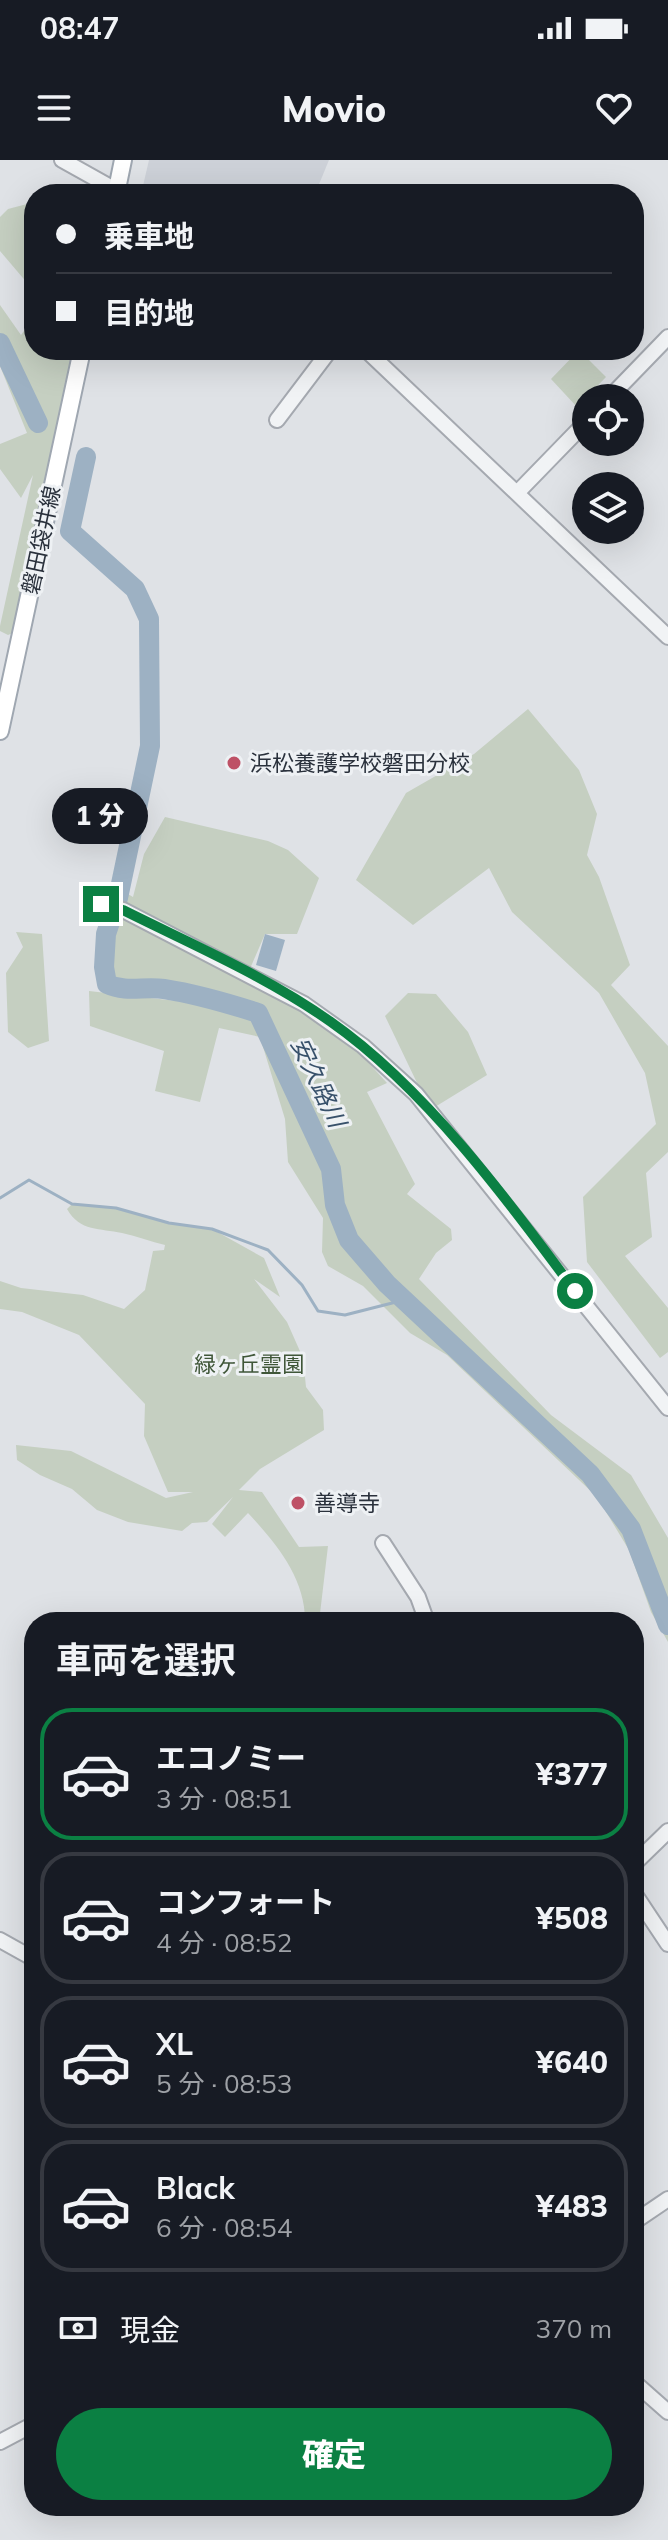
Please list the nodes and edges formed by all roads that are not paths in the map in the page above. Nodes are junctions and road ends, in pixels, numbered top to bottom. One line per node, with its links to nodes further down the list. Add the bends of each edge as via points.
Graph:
1 (62, 160): 3 (street)
2 (123, 160): 4 (main road)
3 (103, 184)
4 (120, 184)
5 (668, 337): 9 (street)
6 (80, 360): 14 (main road, 磐田袋井線)
7 (322, 360): 10 (street)
8 (377, 360): 12 (street)
9 (623, 384)
10 (277, 420)
11 (572, 436): 12 (street)
12 (517, 493): 13 (street)
13 (668, 637)
14 (0, 731)
15 (101, 904): 16 (street, via 123,910 304,1004 363,1046 416,1094)
16 (668, 1408)
17 (383, 1543): 18 (street)
18 (423, 1612)
19 (668, 1831): 20 (street)
20 (644, 1854)
21 (644, 1908): 23 (street)
22 (0, 1940): 24 (street)
23 (668, 1944)
24 (24, 1953)
25 (668, 2199): 26 (street)
26 (644, 2215)
27 (644, 2391): 28 (street)
28 (668, 2412)
29 (24, 2429): 30 (street)
30 (0, 2442)

